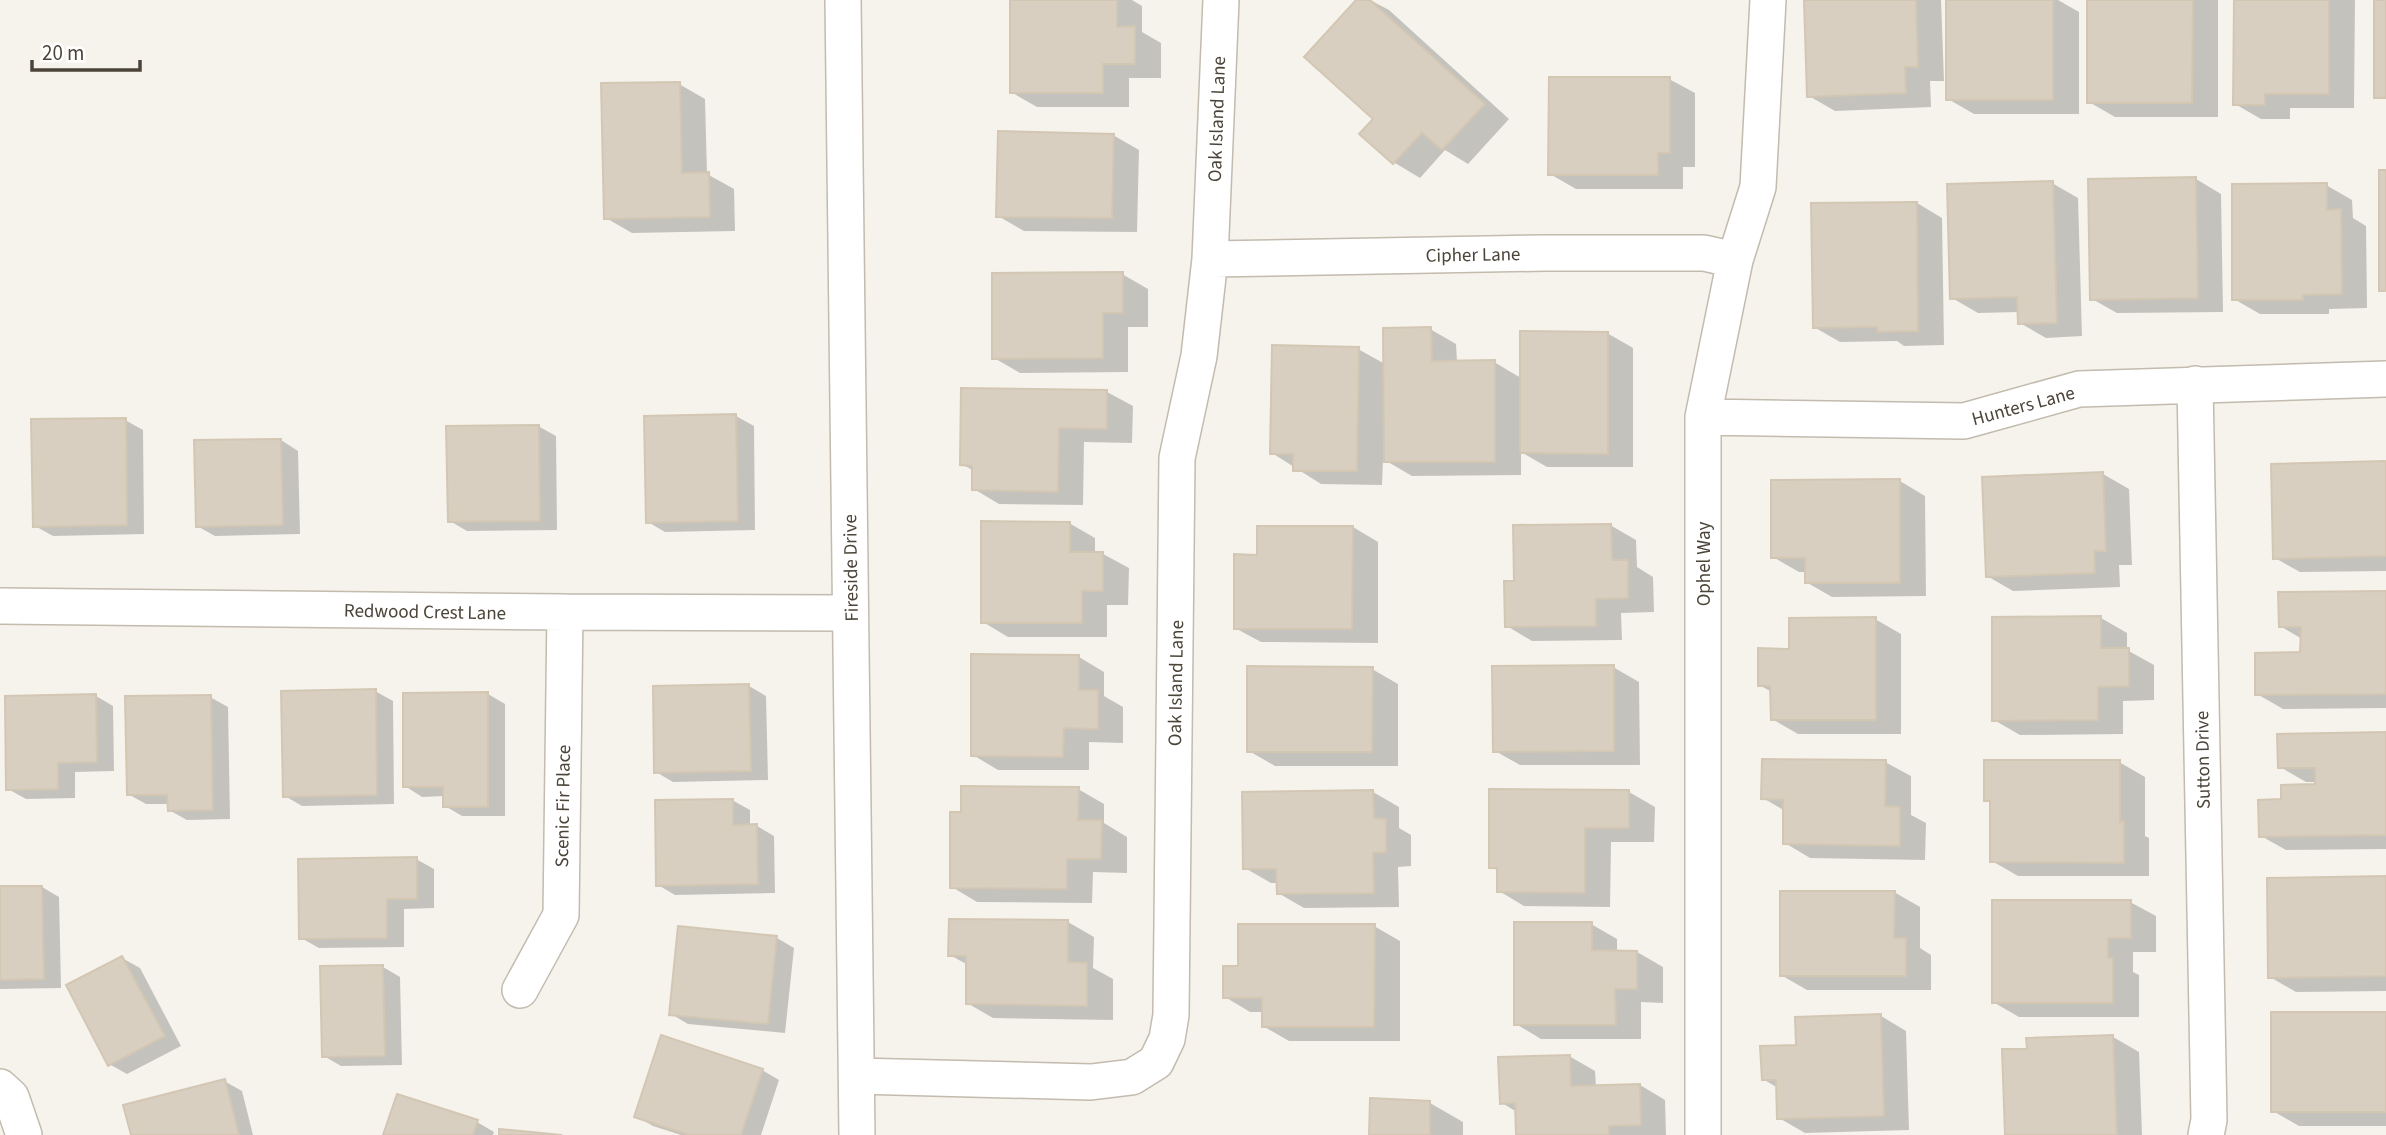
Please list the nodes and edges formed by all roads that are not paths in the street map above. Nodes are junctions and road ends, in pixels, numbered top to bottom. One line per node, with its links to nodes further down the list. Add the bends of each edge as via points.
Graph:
1 (843, 0): 11 (street, Fireside Drive)
2 (1221, 0): 4 (street, Oak Island Lane)
3 (1768, 0): 5 (street, Ophel Way, via 1758,187)
4 (1210, 259): 5 (street, Cipher Lane, via 1704,253); 13 (street, Oak Island Lane, via 1199,356 1177,458 1171,1015 1167,1039 1156,1062 1132,1077 1091,1082)
5 (1735, 260): 8 (street, Ophel Way)
6 (2386, 380): 7 (street, Hunters Lane)
7 (2195, 384): 8 (street, Hunters Lane, via 2079,389 1964,421); 18 (street, Sutton Drive)
8 (1703, 418): 17 (street, Ophel Way)
9 (0, 606): 10 (street, Redwood Crest Lane)
10 (565, 612): 11 (street, Redwood Crest Lane); 12 (street, Scenic Fir Place, via 561,915)
11 (850, 613): 13 (street, Fireside Drive)
12 (520, 990)
13 (857, 1076): 16 (street, Fireside Drive)
14 (0, 1087): 15 (street, via 11,1097)
15 (24, 1135)
16 (857, 1135)
17 (1703, 1135)
18 (2206, 1135)

